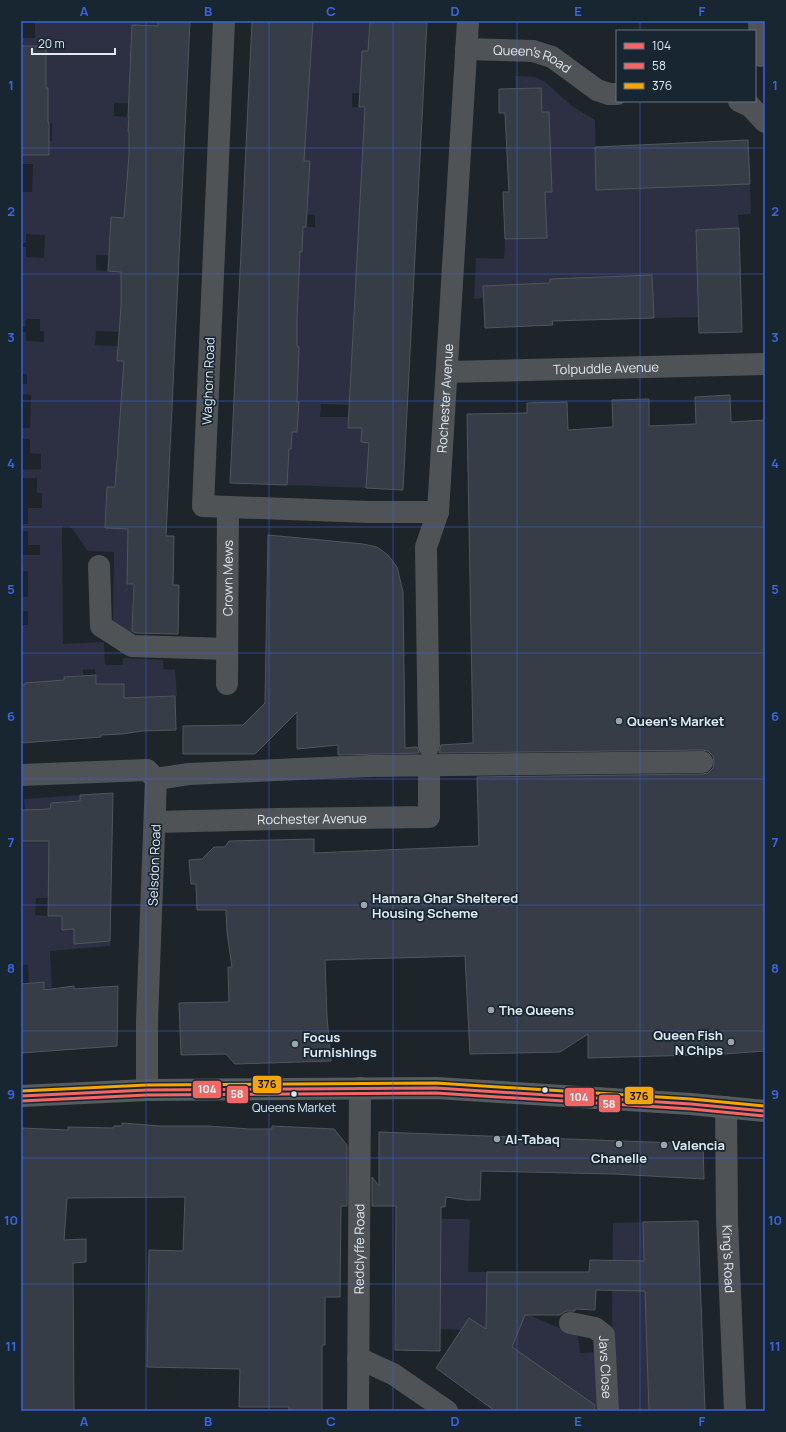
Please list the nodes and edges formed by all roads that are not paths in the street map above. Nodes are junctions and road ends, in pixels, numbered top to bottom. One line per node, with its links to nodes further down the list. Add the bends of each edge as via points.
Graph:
1 (224, 21): 11 (street, Waghorn Road, via 203,506)
2 (468, 21): 4 (street)
3 (759, 21): 5 (street)
4 (466, 49): 6 (street, Queen's Road, via 539,53 552,57 597,90); 10 (street, Rochester Avenue)
5 (760, 56)
6 (616, 94)
7 (741, 102): 8 (street, via 750,106)
8 (765, 122)
9 (765, 364): 10 (street, Tolpuddle Avenue)
10 (447, 372): 12 (street, Rochester Avenue)
11 (228, 507): 12 (street, Waghorn Road); 14 (street, Crown Mews)
12 (438, 512): 16 (street, Rochester Avenue, via 426,547)
13 (99, 566): 14 (street, via 101,626 132,646)
14 (227, 649): 15 (street, Crown Mews)
15 (227, 684)
16 (429, 746)
17 (702, 762): 20 (street, via 369,766 189,774)
18 (21, 775): 20 (street, via 147,770)
19 (429, 778): 21 (street, Rochester Avenue, via 429,817)
20 (156, 779): 21 (street, Selsdon Road)
21 (155, 822): 23 (street, Selsdon Road, via 147,1021)
22 (360, 1088): 23 (main road); 25 (main road, via 436,1088); 28 (street, Redclyffe Road)
23 (147, 1090): 24 (main road)
24 (21, 1096)
25 (726, 1107): 26 (main road); 32 (street, King's Road, via 727,1220)
26 (765, 1111)
27 (570, 1323): 31 (street, Javs Close, via 595,1328 604,1335)
28 (358, 1358): 29 (street, Redclyffe Road); 30 (street, via 394,1374)
29 (358, 1411)
30 (447, 1411)
31 (608, 1411)
32 (735, 1411)

